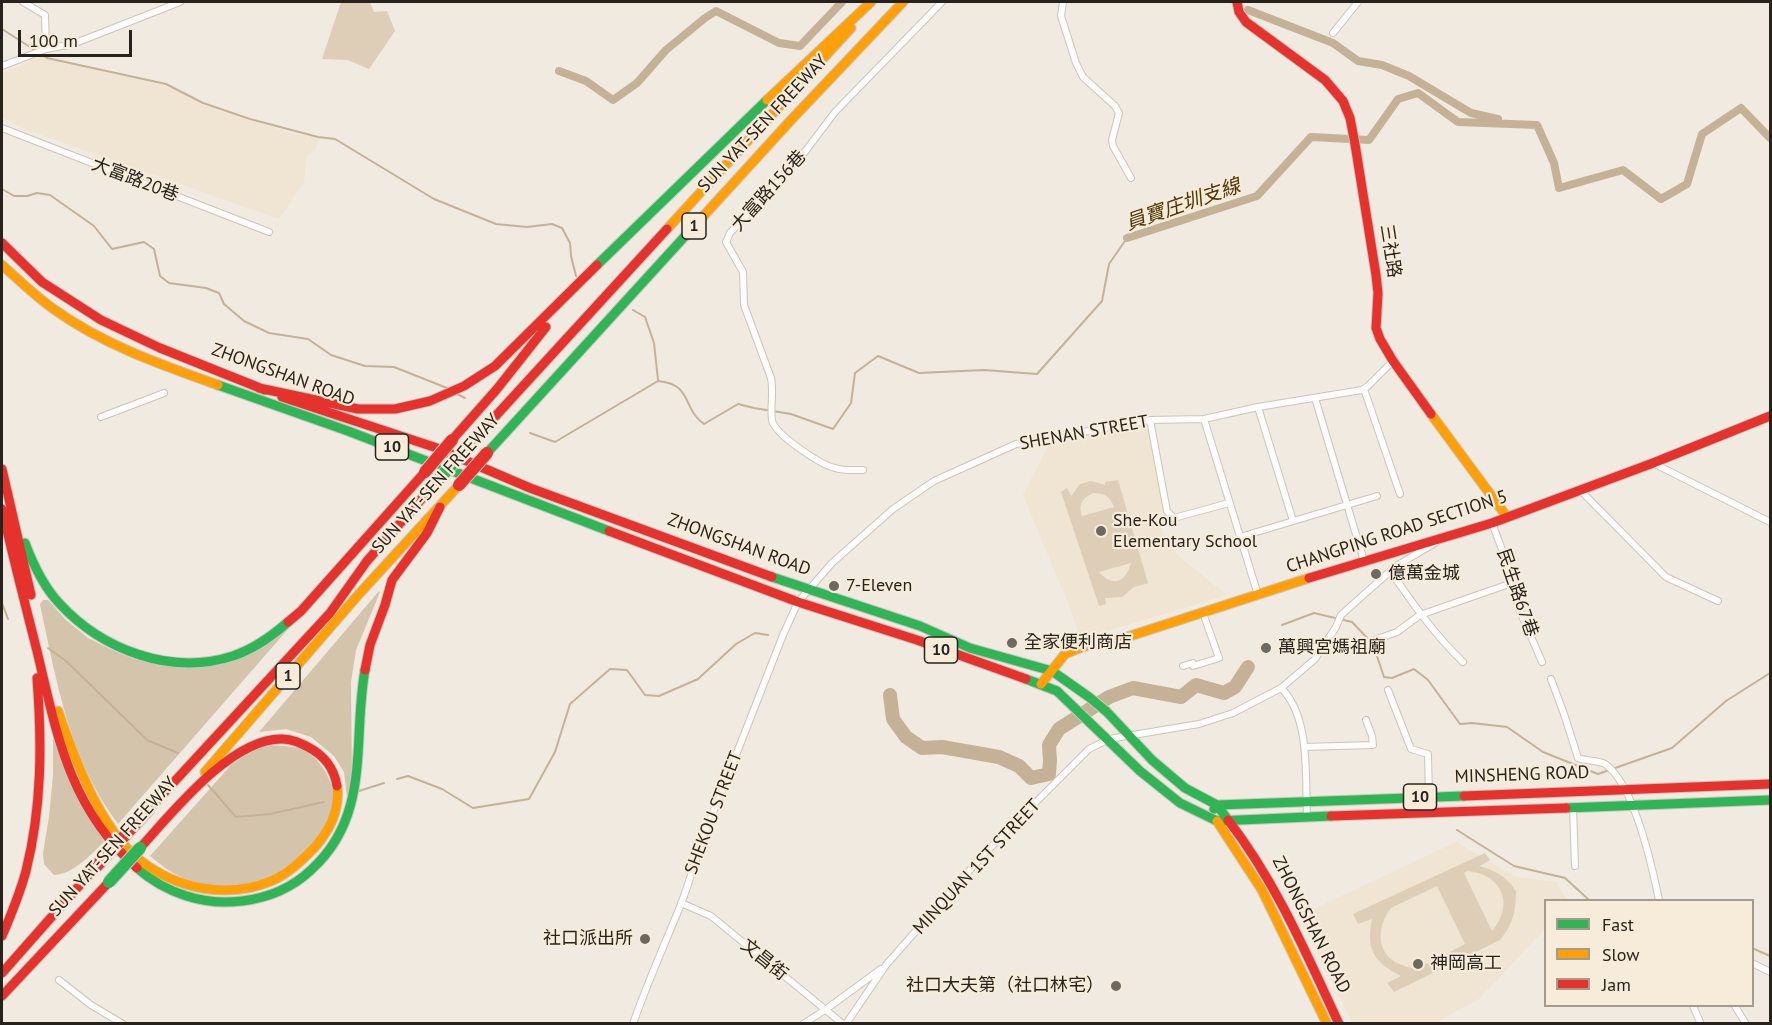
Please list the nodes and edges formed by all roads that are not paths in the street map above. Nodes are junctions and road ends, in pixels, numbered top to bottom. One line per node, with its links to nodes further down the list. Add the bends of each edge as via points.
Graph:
1 (23, 2): 10 (street, via 45,15)
2 (180, 2): 10 (street, via 72,44)
3 (872, 2): 17 (main road); 85 (main road, SUN YAT-SEN FREEWAY / 1, bridge, via 840,42 468,445 367,561 330,613)
4 (903, 2): 37 (main road, SUN YAT-SEN FREEWAY / 1, bridge, via 784,127)
5 (942, 2): 30 (street, 大富路156巷, via 836,112 726,242 743,272 744,305 774,389 772,421 776,429 835,469)
6 (1063, 2): 13 (street, via 1061,16 1077,67 1119,113 1113,146)
7 (1237, 2): 18 (main road, 三社路, via 1246,22 1325,80 1344,101 1355,144 1376,275 1376,328)
8 (1358, 2): 9 (street)
9 (1333, 33)
10 (46, 49): 11 (street)
11 (2, 66)
12 (2, 128): 14 (street, 大富路20巷)
13 (1131, 178)
14 (269, 232)
15 (2, 243): 19 (main road, ZHONGSHAN ROAD / 10, via 42,282 100,320)
16 (2, 265): 50 (main road, ZHONGSHAN ROAD / 10, via 54,310 97,336 155,363 359,435)
17 (589, 275): 19 (main road, via 495,366 470,384 430,401 358,409); 35 (main road, bridge, via 497,389 301,611 264,640 232,656 186,663 162,660 126,651 91,632 58,602 44,582)
18 (1393, 361): 20 (street); 38 (main road, 三社路)
19 (259, 388): 47 (main road, ZHONGSHAN ROAD / 10, via 434,447 530,488)
20 (1364, 389): 22 (street, SHENAN STREET); 32 (street)
21 (164, 393): 25 (street)
22 (1315, 398): 23 (street, SHENAN STREET); 36 (street)
23 (1258, 407): 26 (street, SHENAN STREET); 39 (street)
24 (1770, 416): 28 (main road, CHANGPING ROAD SECTION 5)
25 (101, 417)
26 (1204, 419): 27 (street, SHENAN STREET); 34 (street)
27 (1150, 420): 34 (street, via 1167,511 1174,518); 47 (street, SHENAN STREET, via 1016,444 934,481 866,532)
28 (1653, 463): 31 (main road, CHANGPING ROAD SECTION 5); 40 (street)
29 (2, 469): 35 (main road)
30 (863, 470)
31 (1580, 489): 38 (main road, CHANGPING ROAD SECTION 5); 49 (street, via 1666,577)
32 (1400, 494)
33 (1377, 496): 36 (street)
34 (1229, 503): 42 (street)
35 (5, 504): 54 (main road); 77 (main road, via 73,754 88,790 120,841 147,867 193,888 216,890 253,888 279,878 309,855 333,819 339,791 335,778 329,763 304,745 280,739 250,747 229,759 201,784)
36 (1346, 505): 39 (street); 44 (street)
37 (440, 507): 54 (main road, via 427,533 393,578 369,650 359,754 352,803 344,826 314,868 288,888 264,898 201,902 161,886 121,854 94,820 75,784 59,744); 77 (main road, SUN YAT-SEN FREEWAY / 1, via 359,594)
38 (1507, 517): 41 (main road, CHANGPING ROAD SECTION 5)
39 (1293, 521): 42 (street)
40 (1770, 522)
41 (1492, 523): 43 (main road, CHANGPING ROAD SECTION 5); 46 (street, 民生路67巷)
42 (1240, 537): 48 (street)
43 (1442, 538): 44 (main road, CHANGPING ROAD SECTION 5); 45 (street, MINQUAN 1ST STREET)
44 (1364, 561): 48 (main road, CHANGPING ROAD SECTION 5)
45 (1391, 572): 52 (street); 61 (street, MINQUAN 1ST STREET, via 1341,615 1315,659)
46 (1512, 583): 52 (street); 56 (street, 民生路67巷)
47 (808, 590): 50 (street, SHENAN STREET); 58 (main road, ZHONGSHAN ROAD / 10, via 920,626 970,648)
48 (1258, 595): 51 (main road, CHANGPING ROAD SECTION 5)
49 (1718, 601)
50 (798, 602): 60 (main road, ZHONGSHAN ROAD / 10); 80 (street, SHEKOU STREET, via 707,824)
51 (1203, 613): 57 (street, via 1219,658); 58 (main road, CHANGPING ROAD SECTION 5, via 1082,647 1065,654)
52 (1420, 615): 53 (street, via 1397,632); 55 (street)
53 (1377, 639)
54 (35, 646): 81 (main road, via 42,744 38,816 13,910)
55 (1463, 662)
56 (1542, 662)
57 (1183, 666)
58 (1052, 671): 60 (main road, CHANGPING ROAD SECTION 5); 64 (main road, ZHONGSHAN ROAD / 10, via 1098,705)
59 (1551, 680): 68 (street, via 1578,759 1603,763)
60 (1041, 684): 65 (main road, ZHONGSHAN ROAD / 10, via 1057,691)
61 (1281, 688): 64 (street, MINQUAN 1ST STREET, via 1233,713 1199,724); 66 (street, via 1298,714)
62 (1388, 690): 69 (street, via 1411,748 1428,754)
63 (1366, 720): 66 (street, via 1373,745)
64 (1129, 736): 65 (street, MINQUAN 1ST STREET); 73 (main road, ZHONGSHAN ROAD / 10, via 1185,788)
65 (1109, 739): 76 (main road, ZHONGSHAN ROAD / 10, via 1140,771 1180,803); 83 (street, MINQUAN 1ST STREET, via 1089,748 988,850)
66 (1304, 747): 71 (street)
67 (1770, 784): 68 (main road, MINSHENG ROAD / 10)
68 (1624, 789): 69 (main road, MINSHENG ROAD / 10); 72 (street)
69 (1429, 797): 71 (main road, MINSHENG ROAD / 10)
70 (1770, 800): 72 (main road, MINSHENG ROAD / 10)
71 (1306, 802): 73 (main road, MINSHENG ROAD / 10); 75 (street)
72 (1632, 805): 74 (main road, MINSHENG ROAD / 10); 79 (street)
73 (1216, 806): 76 (main road, ZHONGSHAN ROAD / 10); 76 (main road)
74 (1573, 807): 75 (main road, MINSHENG ROAD / 10); 78 (street)
75 (1307, 817): 76 (main road, MINSHENG ROAD / 10)
76 (1218, 819): 95 (main road, ZHONGSHAN ROAD, via 1262,890); 96 (main road, ZHONGSHAN ROAD, via 1247,843 1269,877)
77 (140, 848): 87 (main road, SUN YAT-SEN FREEWAY / 1, bridge)
78 (1575, 866)
79 (1659, 899)
80 (681, 903): 90 (street, 文昌街, via 711,916); 92 (street, SHEKOU STREET)
81 (2, 936)
82 (1754, 964): 84 (street)
83 (886, 965): 90 (street); 94 (street, MINQUAN 1ST STREET)
84 (1770, 972)
85 (2, 973)
86 (59, 980): 91 (street)
87 (2, 996)
88 (1694, 1007): 97 (street)
89 (1736, 1007): 98 (street)
90 (825, 1010): 93 (street); 94 (street, 文昌街)
91 (123, 1023)
92 (633, 1023)
93 (803, 1023)
94 (845, 1023)
95 (1327, 1023)
96 (1340, 1023)
97 (1701, 1023)
98 (1746, 1023)

